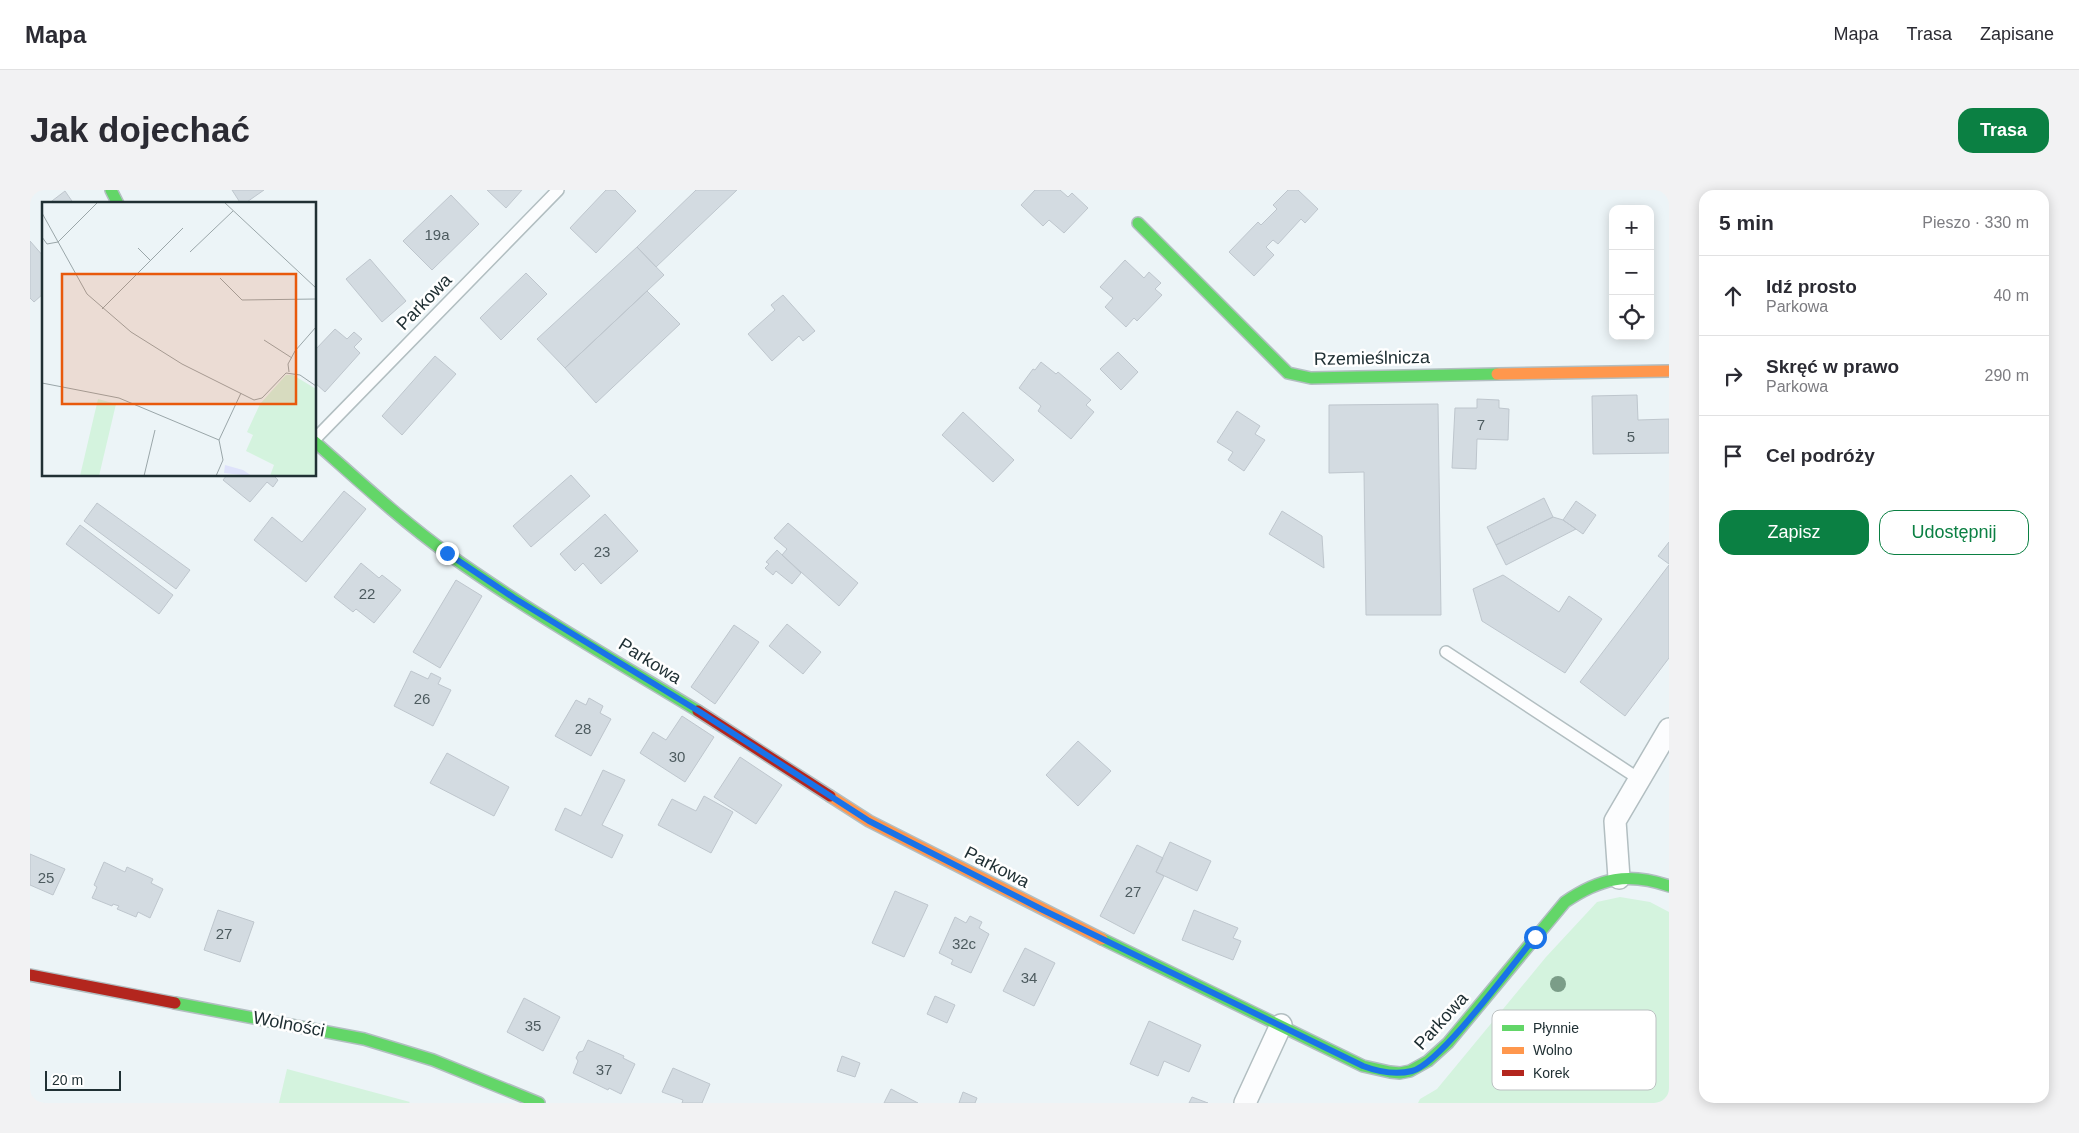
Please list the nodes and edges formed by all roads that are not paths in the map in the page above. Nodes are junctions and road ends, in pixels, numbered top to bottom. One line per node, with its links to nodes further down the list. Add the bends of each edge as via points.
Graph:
1 (111, 190): 3 (street)
2 (558, 190): 6 (lane, Parkowa)
3 (117, 202)
4 (1138, 223): 5 (street, Rzemieślnicza, via 1288,373 1311,378)
5 (1669, 371)
6 (316, 440)
7 (316, 442): 14 (street, Parkowa, via 447,553 869,821 1043,910)
8 (1446, 652): 10 (lane)
9 (1669, 729): 10 (street)
10 (1639, 778): 11 (street, via 1615,821)
11 (1619, 878): 12 (street, Parkowa); 14 (street, Parkowa, via 1599,882 1565,902 1448,1044 1413,1071 1391,1073 1363,1066)
12 (1669, 886)
13 (30, 975): 15 (street, Wolności, via 364,1039 433,1060)
14 (1281, 1025): 16 (street)
15 (539, 1103)
16 (1245, 1103)

